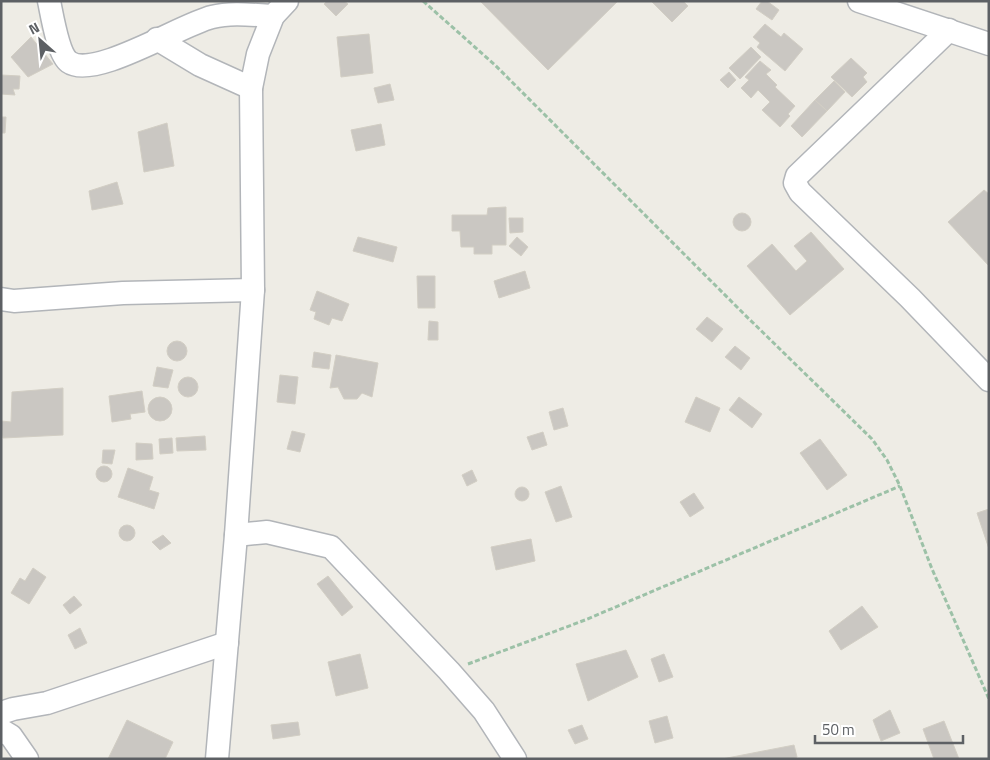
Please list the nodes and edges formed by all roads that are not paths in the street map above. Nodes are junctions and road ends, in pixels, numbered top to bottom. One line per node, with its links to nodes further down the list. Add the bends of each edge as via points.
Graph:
1 (49, 1): 5 (street, via 62,54 70,63 98,64)
2 (860, 1): 4 (street)
3 (280, 8): 5 (street, via 211,17); 7 (street, via 258,54)
4 (948, 30): 6 (street); 10 (street, via 797,176 795,183 800,192)
5 (158, 39): 7 (street, via 200,65)
6 (989, 44)
7 (251, 88): 8 (street)
8 (253, 290): 9 (street); 11 (street)
9 (1, 300)
10 (989, 380)
11 (236, 535): 12 (street); 17 (street, via 267,532 331,547 484,711)
12 (227, 642): 13 (street, via 47,703); 16 (street)
13 (1, 713)
14 (1, 730): 15 (street, via 11,736)
15 (26, 759)
16 (217, 759)
17 (515, 759)

